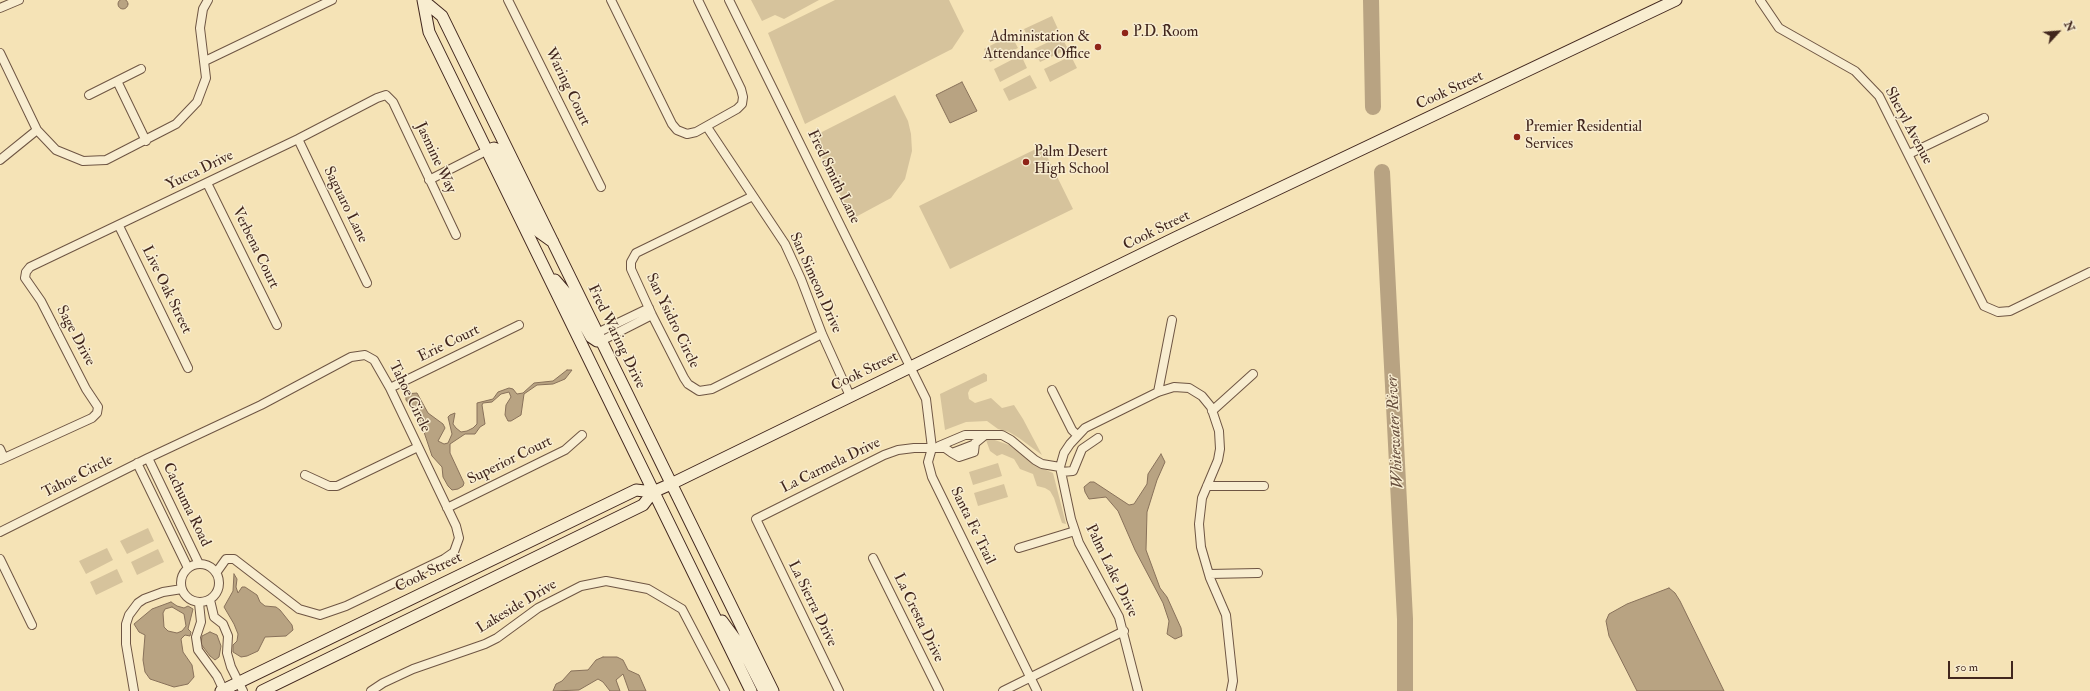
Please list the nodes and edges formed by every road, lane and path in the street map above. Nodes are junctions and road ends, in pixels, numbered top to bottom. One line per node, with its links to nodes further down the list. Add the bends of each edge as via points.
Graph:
1 (19, 0): 11 (street)
2 (208, 0): 13 (street, via 203,9 200,28)
3 (332, 0): 13 (street)
4 (424, 0): 23 (main road, Fred Waring Drive, via 429,32); 32 (main road, Fred Waring Drive, via 442,16)
5 (508, 0): 28 (street, Waring Court)
6 (611, 0): 19 (street, via 672,124 677,130 687,134)
7 (698, 0): 19 (street, via 743,97 742,104 737,109)
8 (728, 0): 43 (street, Fred Smith Lane)
9 (1676, 0): 43 (main road, Cook Street)
10 (1760, 0): 24 (street, Sheryl Avenue, via 1779,28 1854,72 1879,96)
11 (0, 8)
12 (0, 55): 20 (street)
13 (205, 61): 22 (street, via 206,78 197,102 176,124)
14 (141, 69): 15 (street)
15 (117, 81): 16 (street); 22 (street)
16 (89, 95)
17 (386, 96): 21 (street, Yucca Drive, via 377,98); 26 (street, Jasmine Way, via 393,102)
18 (1984, 118): 24 (street)
19 (707, 127): 29 (street, San Simeon Drive)
20 (37, 130): 22 (street, via 56,150 83,161 106,160); 25 (street)
21 (298, 139): 27 (street, Yucca Drive); 36 (street, Saguaro Lane)
22 (146, 141)
23 (486, 151): 26 (street); 32 (main road, via 494,148 498,150 539,232); 33 (main road, Fred Waring Drive)
24 (1909, 154): 35 (street, Sheryl Avenue, via 1984,306 1998,312 2010,311)
25 (0, 160)
26 (429, 180): 31 (street, Jasmine Way)
27 (207, 183): 30 (street, Yucca Drive); 40 (street, Verbena Court)
28 (601, 187)
29 (752, 196): 37 (street, San Ysidro Circle, via 636,253 631,262 631,269); 41 (street, San Simeon Drive, via 785,244)
30 (119, 226): 34 (street, Yucca Drive, via 30,267); 44 (street, Live Oak Street)
31 (456, 235)
32 (553, 242): 42 (main road, Fred Waring Drive)
33 (546, 271): 42 (main road, via 567,294 591,338 597,342); 66 (main road, Fred Waring Drive)
34 (26, 272): 59 (street, Sage Drive, via 25,278 41,301 98,407 97,414 92,418)
35 (2090, 272)
36 (367, 283)
37 (651, 312): 41 (street, San Ysidro Circle, via 684,378 699,391 712,389); 42 (street)
38 (1172, 320): 48 (street)
39 (519, 325): 46 (street, Erie Court)
40 (278, 326)
41 (822, 334): 49 (street, San Simeon Drive)
42 (599, 337): 63 (main road, Fred Waring Drive)
43 (910, 367): 49 (main road, Cook Street); 56 (street, Santa Fe Trail, via 926,399)
44 (188, 368)
45 (1253, 374): 50 (street)
46 (390, 388): 55 (street, Tahoe Circle); 58 (street, Tahoe Circle, via 374,360 365,355 357,355 261,405)
47 (1052, 390): 52 (street)
48 (1158, 392): 50 (street, via 1174,387 1189,388 1202,396); 52 (street, via 1085,428)
49 (850, 396): 63 (main road, Cook Street)
50 (1212, 411): 64 (street, via 1219,431 1220,449)
51 (582, 435): 67 (street, Superior Court, via 565,450)
52 (1077, 435): 61 (street, via 1064,453)
53 (984, 436): 56 (street, La Carmela Drive, via 965,435); 56 (street, La Carmela Drive, via 952,453 945,448); 61 (street, La Carmela Drive, via 1002,435 1012,440 1034,460)
54 (1098, 438): 61 (street, via 1082,449 1073,470)
55 (418, 447): 62 (street, via 337,486 329,486); 67 (street, Tahoe Circle)
56 (932, 448): 68 (street, La Carmela Drive, via 898,450 884,455 764,514 756,519); 85 (street, Santa Fe Trail, via 928,462 932,477)
57 (0, 449): 59 (street)
58 (148, 458): 60 (street, Tahoe Circle); 74 (street, Cachuma Road)
59 (2, 459)
60 (137, 463): 70 (street, Tahoe Circle); 75 (street, Cachuma Road)
61 (1060, 469): 69 (street, Palm Lake Drive)
62 (305, 476)
63 (671, 484): 66 (main road, Cook Street); 94 (main road, Fred Waring Drive)
64 (1207, 486): 65 (street); 78 (street, via 1202,498 1200,524 1201,547)
65 (1264, 486)
66 (653, 492): 82 (main road, Fred Waring Drive); 86 (main road, Cook Street, via 636,490); 89 (main road, Cook Street, via 643,505)
67 (447, 508): 77 (street, Tahoe Circle, via 459,538 457,548 450,556 346,606 320,615 299,609 230,558 226,559)
68 (759, 529): 95 (street, La Sierra Drive)
69 (1075, 531): 71 (street); 84 (street, Palm Lake Drive)
70 (0, 532)
71 (1019, 548)
72 (873, 558): 96 (street, La Cresta Drive)
73 (0, 559): 83 (street)
74 (199, 564): 75 (street); 77 (street, via 210,567)
75 (188, 568): 79 (street, via 182,578)
76 (1258, 572): 78 (street)
77 (216, 573): 80 (street, via 219,588)
78 (1209, 574): 100 (street, via 1226,615 1232,674)
79 (182, 589): 81 (street, via 187,598); 87 (street, via 144,599 129,615 126,624 126,644)
80 (210, 600): 81 (street); 86 (street, via 214,616 223,624 228,636 227,653 230,667)
81 (199, 603): 88 (street, via 201,622 196,637 198,650 217,676)
82 (708, 603): 92 (main road, Fred Waring Drive); 93 (main road, via 742,648)
83 (32, 625)
84 (1124, 631): 85 (street); 99 (street, Palm Lake Drive)
85 (1030, 677): 97 (street); 98 (street, Santa Fe Trail)
86 (240, 687): 88 (main road, Cook Street)
87 (134, 691)
88 (223, 691)
89 (262, 691)
90 (371, 691): 91 (street, Lakeside Drive, via 413,669 485,644 538,608 581,586 606,582 648,589 682,609)
91 (725, 691)
92 (751, 691)
93 (764, 691)
94 (773, 691)
95 (839, 691)
96 (938, 691)
97 (1003, 691)
98 (1037, 691)
99 (1138, 691)
100 (1231, 691)

